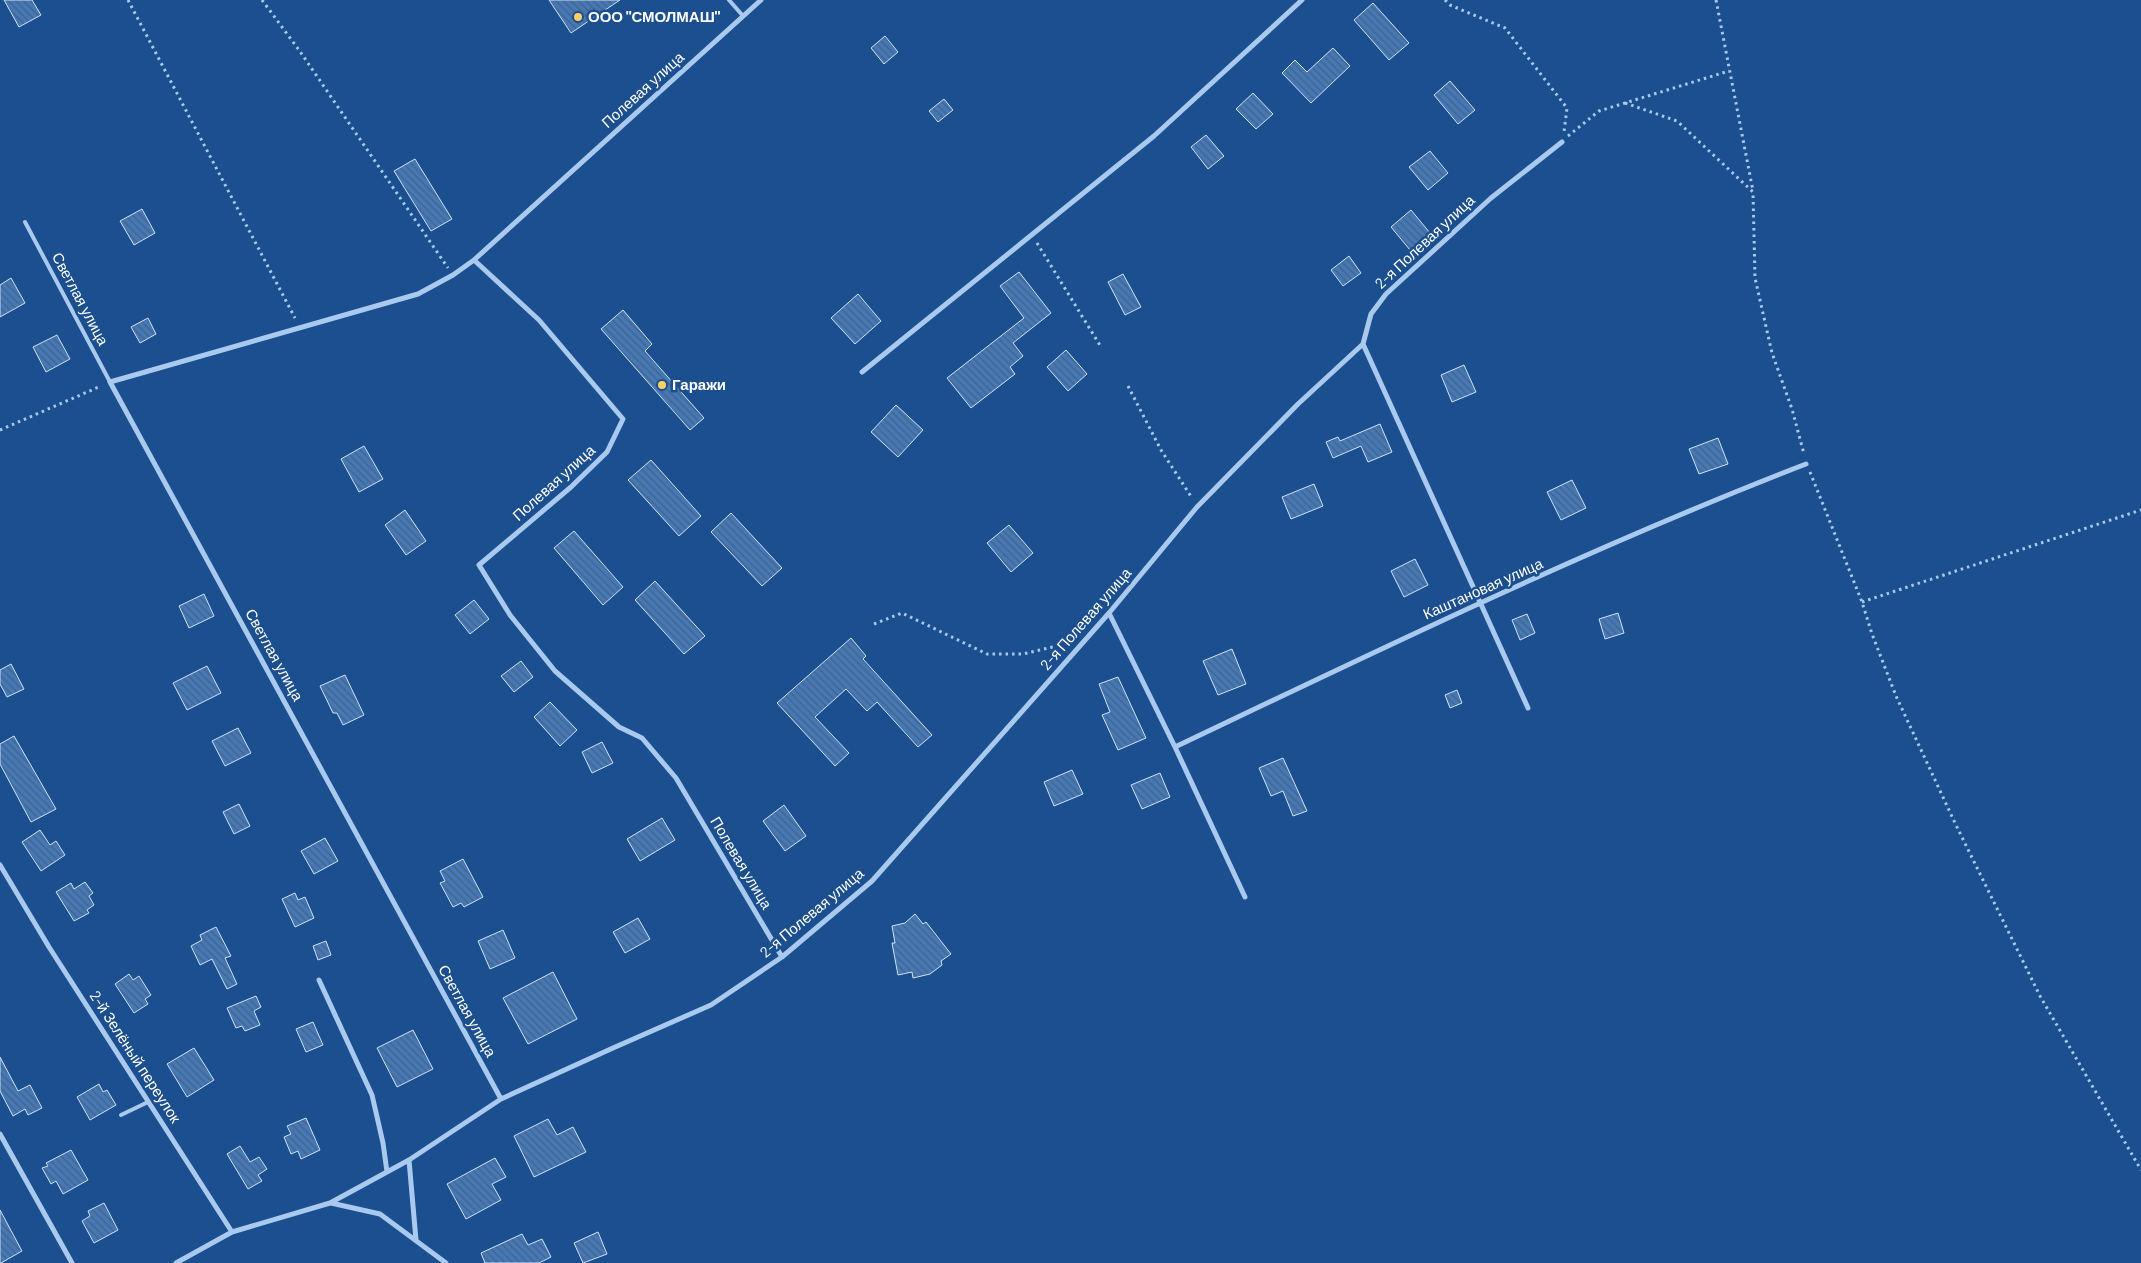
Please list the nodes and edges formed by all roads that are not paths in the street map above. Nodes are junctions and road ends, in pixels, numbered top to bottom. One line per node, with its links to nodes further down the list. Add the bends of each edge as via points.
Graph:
1 (729, 0): 4 (lane)
2 (761, 0): 4 (street, Полевая улица)
3 (1302, 0): 9 (street, via 1154,136)
4 (743, 16): 7 (street, Полевая улица)
5 (1562, 142): 8 (street, 2-я Полевая улица, via 1491,198 1386,294 1370,314)
6 (25, 222): 10 (lane, Светлая улица)
7 (474, 260): 10 (street, via 418,294); 18 (street, Полевая улица, via 539,320 623,419 607,452 479,565 510,615 555,671 618,727 642,738 676,778)
8 (1363, 344): 12 (street); 13 (street, 2-я Полевая улица, via 1298,404 1197,507)
9 (862, 372)
10 (110, 382): 20 (street, Светлая улица)
11 (1806, 464): 12 (street, Каштановая улица)
12 (1479, 603): 14 (street); 15 (street, Каштановая улица)
13 (1109, 613): 15 (street); 18 (street, 2-я Полевая улица, via 872,881)
14 (1528, 708)
15 (1175, 747): 17 (street)
16 (0, 865): 21 (street, 2-й Зелёный переулок)
17 (1245, 897)
18 (782, 957): 20 (street, 2-я Полевая улица, via 712,1006)
19 (320, 980): 25 (street, via 372,1095)
20 (501, 1099): 24 (street, 2-я Полевая улица)
21 (148, 1102): 22 (lane); 27 (street, 2-й Зелёный переулок)
22 (121, 1115)
23 (0, 1134): 29 (street)
24 (410, 1160): 25 (street, 2-я Полевая улица); 28 (street)
25 (387, 1172): 26 (street, 2-я Полевая улица)
26 (330, 1203): 27 (street, 2-я Полевая улица); 28 (street, via 380,1214)
27 (232, 1232): 30 (street, 2-я Полевая улица)
28 (416, 1240): 31 (street)
29 (72, 1263)
30 (176, 1263)
31 (446, 1263)

